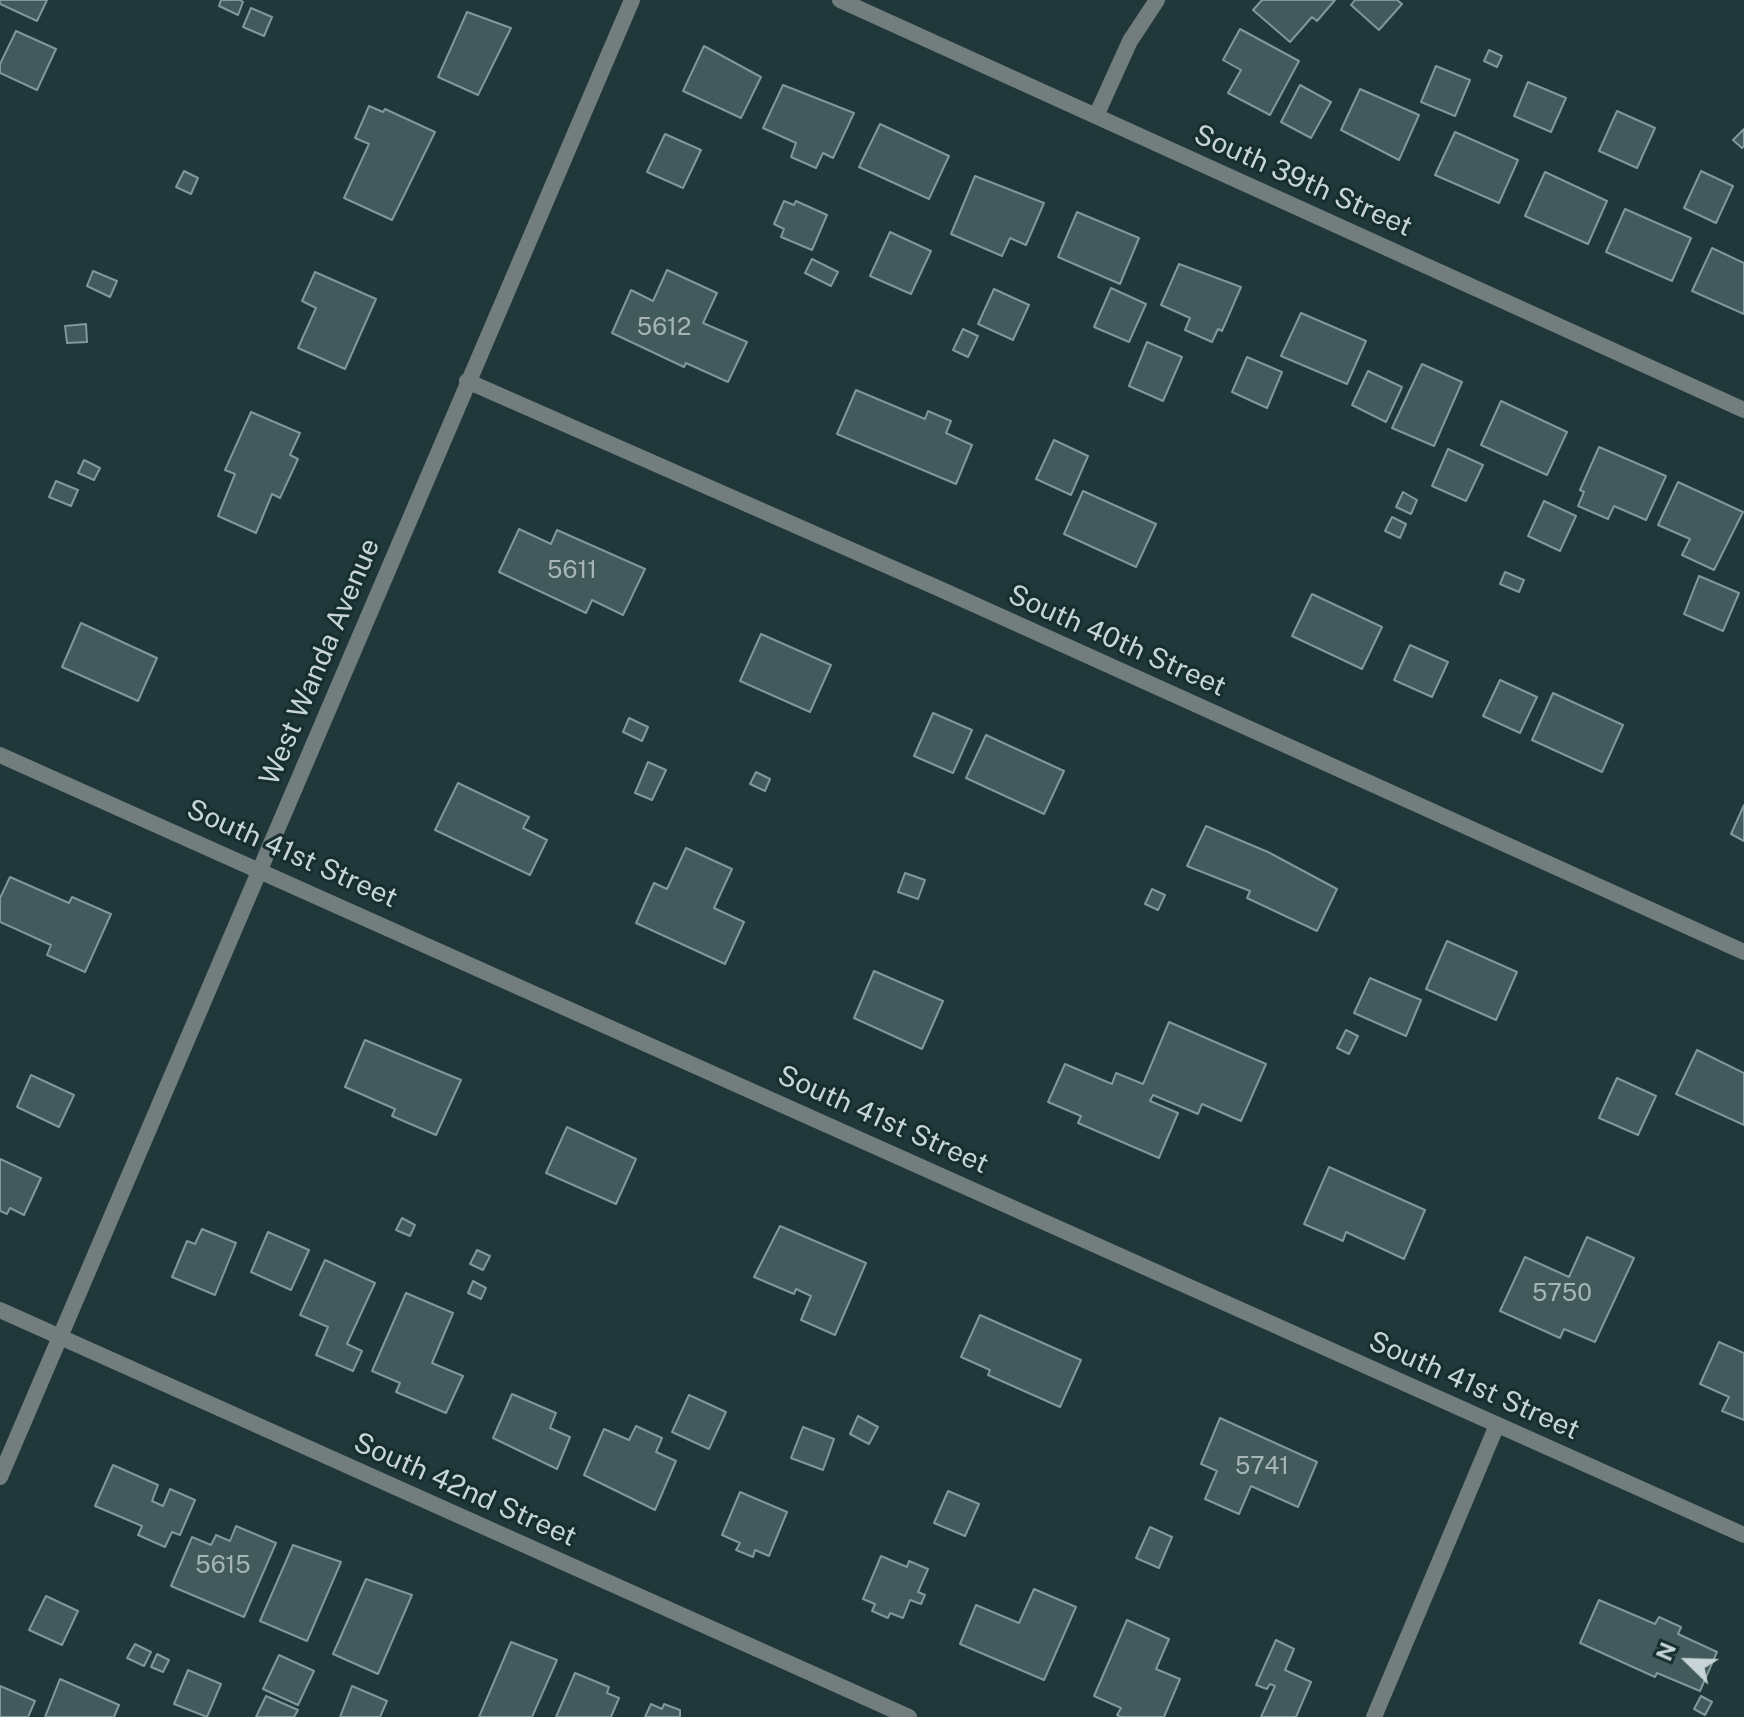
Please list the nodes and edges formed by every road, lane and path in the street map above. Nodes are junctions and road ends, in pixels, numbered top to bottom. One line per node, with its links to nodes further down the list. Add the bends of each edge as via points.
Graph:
1 (632, 0): 5 (street, West Wanda Avenue)
2 (840, 0): 4 (street, South 39th Street)
3 (1157, 0): 4 (street, via 1130,41)
4 (1096, 116): 6 (street, South 39th Street)
5 (467, 381): 8 (street, West Wanda Avenue); 9 (street, South 40th Street)
6 (1744, 410)
7 (0, 755): 8 (street, South 41st Street)
8 (261, 868): 11 (street, West Wanda Avenue); 12 (street, South 41st Street)
9 (1744, 952)
10 (0, 1310): 11 (street, South 42nd Street)
11 (61, 1337): 13 (street, West Wanda Avenue); 15 (street, South 42nd Street)
12 (1497, 1425): 14 (street, South 41st Street); 16 (street)
13 (0, 1477)
14 (1744, 1535)
15 (909, 1717)
16 (1374, 1717)

